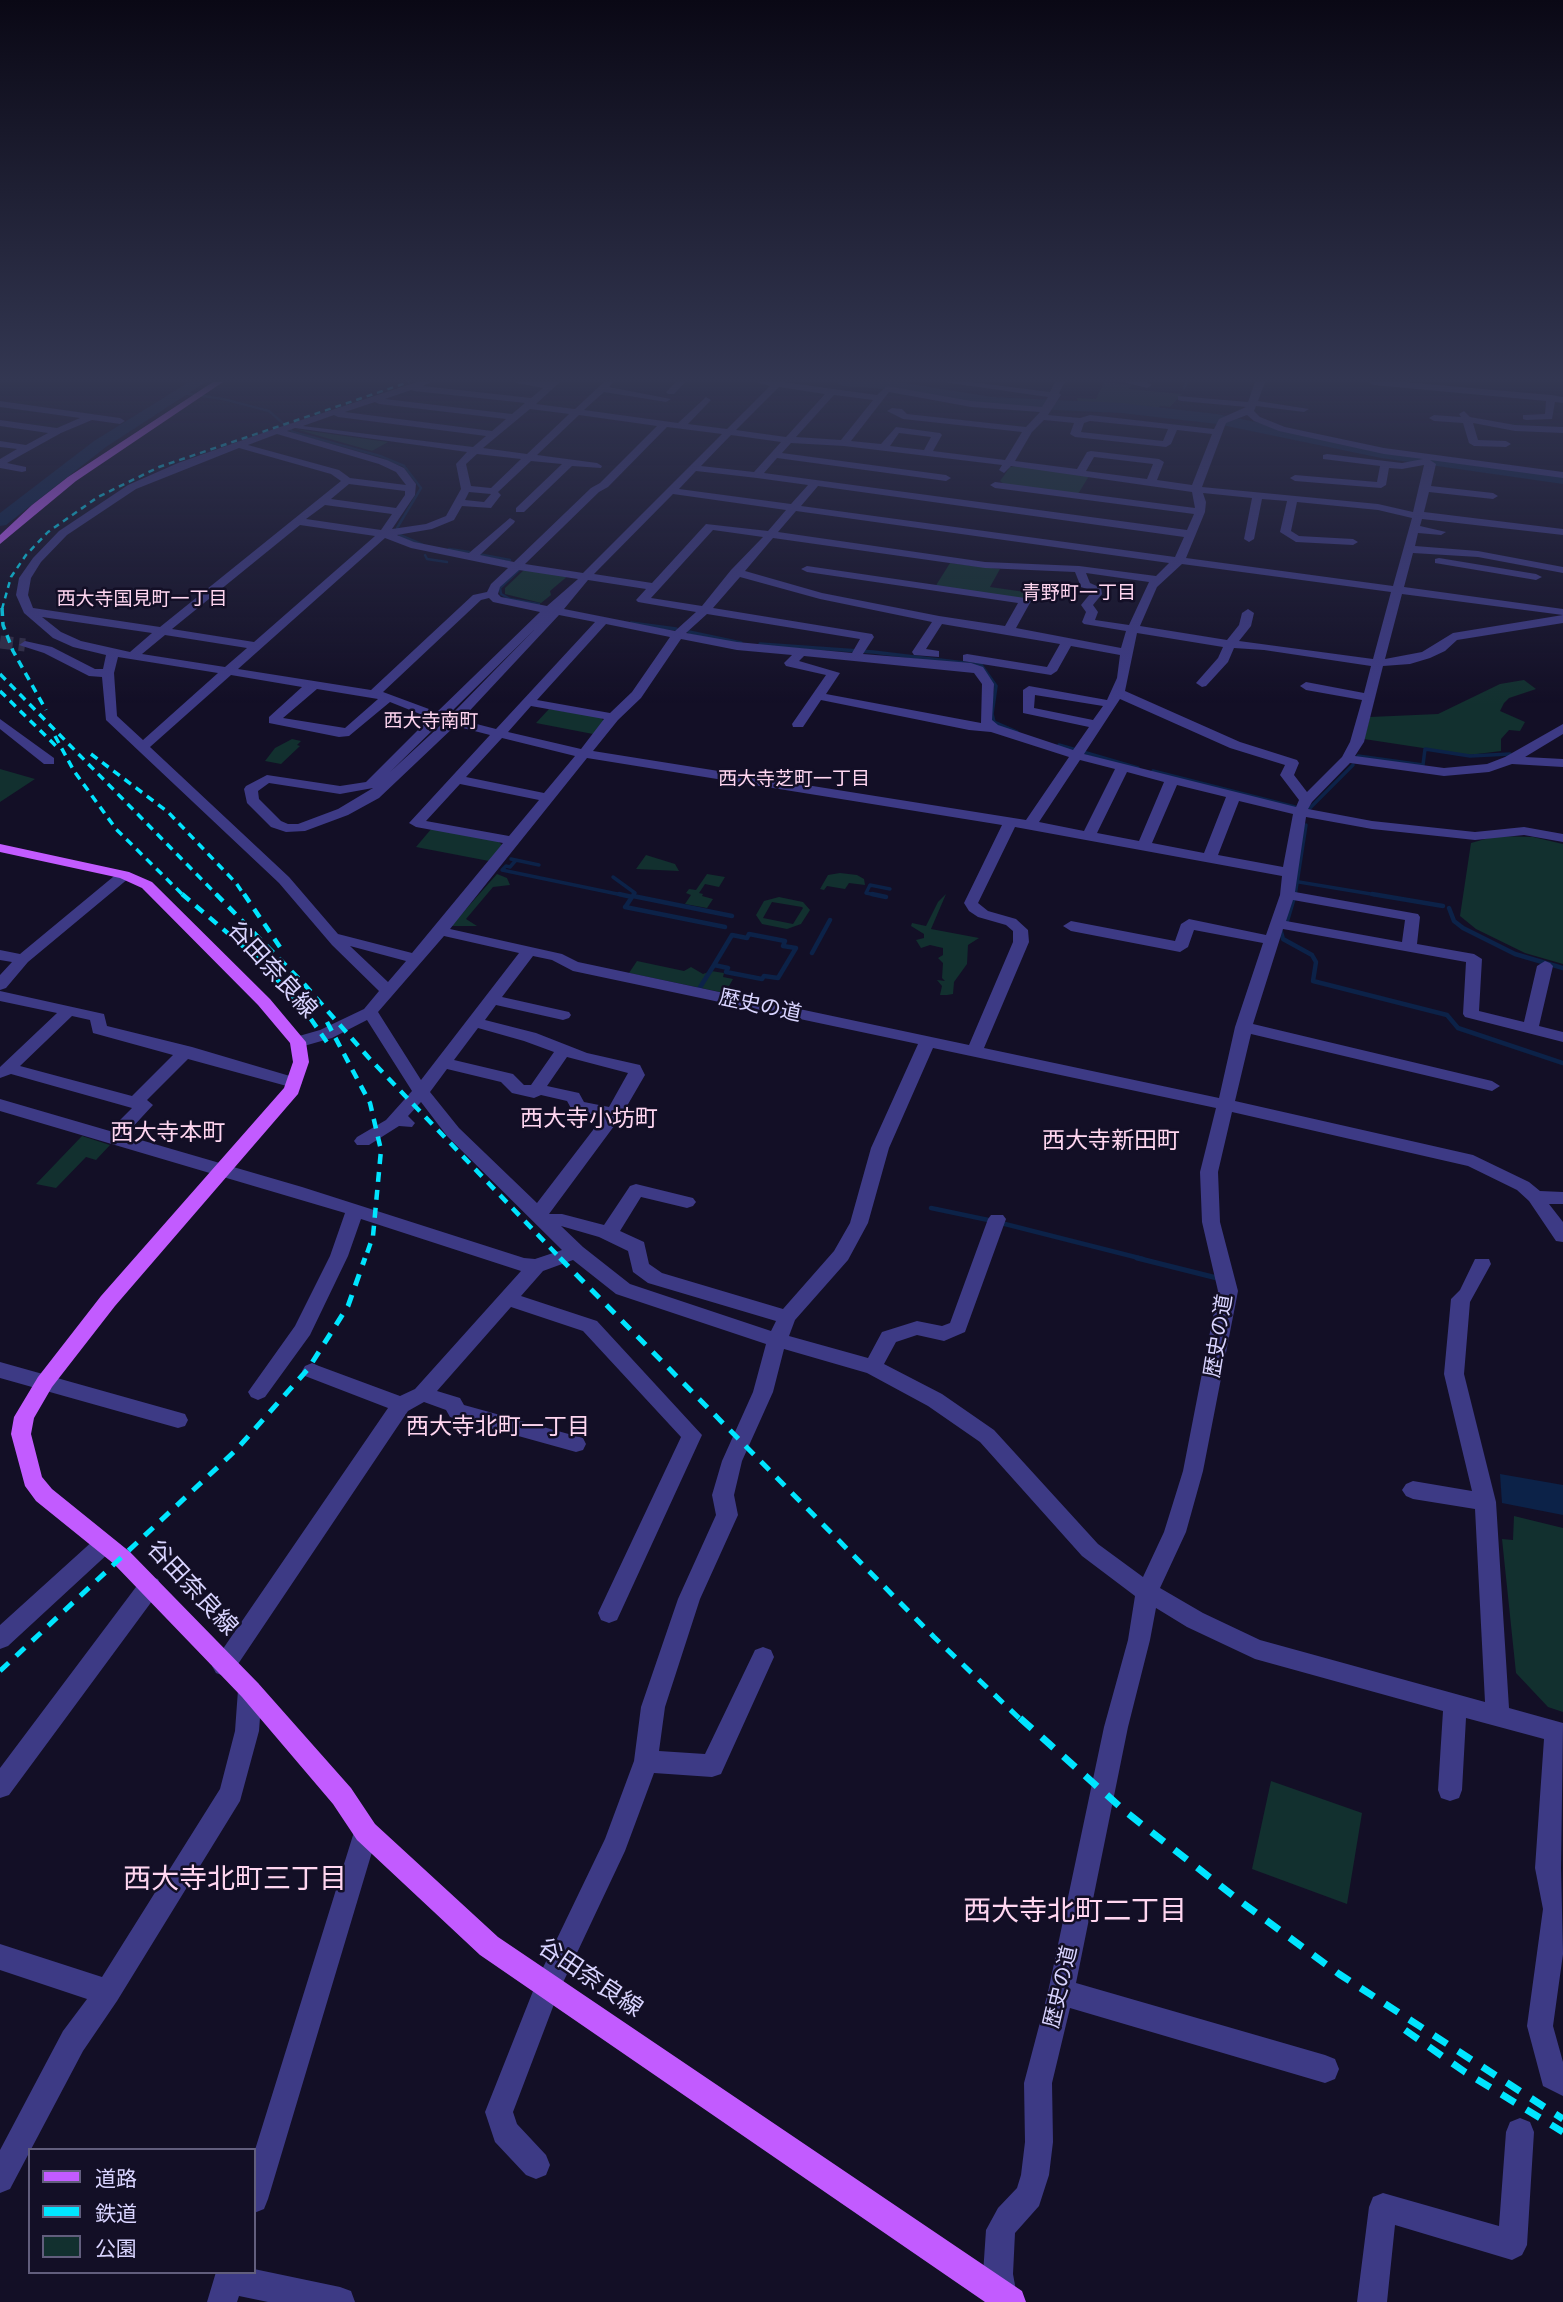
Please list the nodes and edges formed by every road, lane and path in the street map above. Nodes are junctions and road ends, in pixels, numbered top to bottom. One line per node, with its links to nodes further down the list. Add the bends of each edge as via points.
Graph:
1 (59, 489): 43 (main road)
2 (129, 489): 60 (street, via 70,527 37,560 25,578 22,595)
3 (336, 489): 25 (street)
4 (411, 489): 30 (street)
5 (466, 489): 27 (street)
6 (472, 489): 7 (street)
7 (495, 489)
8 (541, 489): 29 (street)
9 (596, 489): 49 (street)
10 (809, 489): 28 (street)
11 (862, 489): 23 (street)
12 (938, 489): 23 (street)
13 (992, 489): 32 (street)
14 (1029, 489): 31 (street)
15 (1196, 489): 31 (street)
16 (1200, 489): 21 (street)
17 (1425, 489): 34 (street)
18 (1429, 489): 26 (street)
19 (672, 491): 28 (street); 53 (street)
20 (496, 495): 27 (street, via 486,506)
21 (1258, 495): 24 (street); 42 (street)
22 (1493, 496): 26 (street)
23 (932, 499): 32 (street)
24 (1293, 499): 34 (street, via 1378,507); 44 (street, via 1285,533 1296,538)
25 (322, 501): 30 (street); 36 (street)
26 (1459, 501): 33 (street, via 1444,509)
27 (459, 502): 39 (street, via 442,523)
28 (793, 508): 32 (street); 41 (street)
29 (520, 510)
30 (400, 512): 39 (street)
31 (1200, 512): 40 (street)
32 (972, 519): 40 (street); 48 (street)
33 (1444, 519): 34 (street); 38 (street)
34 (1417, 520): 37 (street); 45 (street)
35 (510, 521): 47 (street)
36 (296, 522): 39 (street); 68 (street)
37 (1441, 532)
38 (1563, 533)
39 (384, 534): 47 (street, via 411,545); 73 (street)
40 (1189, 534): 48 (street)
41 (770, 535): 46 (street); 52 (street); 55 (street, via 710,526)
42 (1249, 539)
43 (0, 541)
44 (1353, 542)
45 (1410, 549): 51 (street, via 1441,550 1437,560 1548,579); 57 (street)
46 (818, 556): 50 (street); 56 (street); 67 (street, via 1025,601)
47 (472, 557): 49 (street)
48 (1179, 561): 54 (street); 57 (street)
49 (516, 566): 53 (street); 58 (street)
50 (1079, 569): 54 (street); 66 (street, via 1085,585 1095,588 1087,605 1091,612 1088,622)
51 (1558, 569)
52 (735, 572): 56 (street); 59 (street)
53 (586, 576): 55 (street); 61 (street)
54 (1158, 580): 66 (street)
55 (655, 587): 59 (street, via 642,600)
56 (792, 587): 64 (street)
57 (1400, 589): 63 (street); 79 (street)
58 (492, 594): 61 (street, via 497,600); 85 (street, via 477,597)
59 (705, 610): 69 (street); 76 (street, via 868,637)
60 (28, 611): 68 (street); 75 (street, via 57,635)
61 (552, 611): 65 (street); 91 (street); 93 (street)
62 (1248, 613): 71 (street, via 1245,626)
63 (1562, 618): 79 (street, via 1453,637 1426,655)
64 (939, 620): 67 (street); 70 (street, via 918,652 1051,671)
65 (602, 622): 69 (street); 90 (street)
66 (1133, 628): 71 (street); 77 (street)
67 (1009, 630): 70 (street)
68 (164, 631): 73 (street); 78 (street)
69 (678, 634): 74 (street, via 737,646); 92 (street, via 637,695)
70 (1067, 642): 77 (street)
71 (1230, 644): 79 (street); 82 (street, via 1224,659)
72 (25, 645): 81 (street, via 48,650 93,673)
73 (258, 646): 80 (street)
74 (802, 651): 76 (street); 87 (street, via 790,663 834,673)
75 (113, 653): 78 (street); 81 (street)
76 (858, 653): 97 (street, via 979,670 988,684 986,721)
77 (1126, 653): 89 (street, via 1124,678)
78 (132, 656): 80 (street)
79 (1377, 663): 88 (street)
80 (229, 671): 86 (street, via 315,685 274,720 339,733 349,732); 100 (street)
81 (108, 673): 100 (street, via 111,718)
82 (1202, 683)
83 (316, 685): 85 (street)
84 (1306, 686): 88 (street)
85 (374, 694): 86 (street)
86 (387, 696): 91 (street)
87 (818, 696): 95 (street); 97 (street)
88 (1370, 698): 103 (street)
89 (1114, 699): 96 (street); 96 (street, via 1029,690 1027,710); 114 (street, via 1292,763 1287,775)
90 (528, 702): 92 (street); 99 (street)
91 (438, 717): 93 (street); 110 (street, via 370,785)
92 (613, 717): 102 (street)
93 (452, 722): 99 (street); 113 (street)
94 (0, 724): 105 (street)
95 (798, 724)
96 (1098, 725): 101 (street)
97 (993, 728): 101 (street)
98 (1563, 728): 104 (street)
99 (498, 733): 102 (street); 108 (street)
100 (143, 746): 129 (street, via 284,880)
101 (1080, 752): 107 (street); 116 (street)
102 (585, 753): 112 (street); 115 (street)
103 (1347, 759): 104 (street, via 1444,772 1489,768); 114 (street)
104 (1510, 760): 106 (street)
105 (49, 761)
106 (1563, 763)
107 (1122, 768): 109 (street); 117 (street)
108 (455, 779): 112 (street); 119 (street, via 416,823)
109 (1172, 780): 111 (street); 120 (street)
110 (341, 790): 113 (street, via 358,794); 113 (street, via 277,779 260,780 249,793 276,824 286,828 300,828)
111 (1234, 795): 114 (street); 122 (street)
112 (549, 798): 119 (street)
113 (364, 801)
114 (1303, 806): 118 (street, via 1442,833 1475,836 1524,831); 123 (street)
115 (1010, 823): 116 (street); 152 (street, via 971,903 984,914 1011,922 1020,930 1021,942)
116 (1030, 825): 117 (street)
117 (1088, 836): 120 (street)
118 (1563, 838)
119 (513, 841): 128 (street)
120 (1144, 846): 122 (street)
121 (0, 848): 124 (main road, 谷田奈良線)
122 (1209, 859): 123 (street)
123 (1291, 873): 125 (street)
124 (124, 875): 135 (street); 148 (main road, 谷田奈良線, via 147,885 180,915)
125 (1287, 895): 126 (street); 131 (street, via 1413,917)
126 (1278, 924): 130 (street); 131 (street)
127 (1072, 926): 130 (street, via 1180,947 1189,924)
128 (440, 932): 132 (street, 歴史の道); 134 (street)
129 (336, 938): 134 (street); 138 (street)
130 (1270, 940): 145 (street)
131 (1409, 947): 146 (street, via 1474,959 1471,1014)
132 (529, 951): 140 (street); 149 (street, 歴史の道, via 573,966)
133 (0, 955): 135 (street)
134 (416, 958): 138 (street)
135 (23, 959): 137 (street)
136 (1545, 966): 146 (street)
137 (0, 985)
138 (387, 990): 142 (street)
139 (0, 996): 141 (street)
140 (492, 999): 143 (street); 144 (street)
141 (69, 1010): 151 (street, via 98,1017 99,1029); 154 (street)
142 (370, 1012): 148 (street); 158 (street)
143 (563, 1015)
144 (474, 1022): 150 (street); 153 (street)
145 (1243, 1027): 156 (street); 161 (street)
146 (1530, 1029): 147 (street)
147 (1563, 1037)
148 (299, 1042): 155 (main road, 谷田奈良線, via 301,1062)
149 (927, 1042): 152 (street, 歴史の道); 178 (street, via 880,1148 859,1223 841,1255)
150 (564, 1050): 157 (street); 162 (street, via 634,1069 634,1082)
151 (186, 1051): 155 (street); 159 (street)
152 (975, 1052): 161 (street, 歴史の道)
153 (444, 1063): 157 (street, via 507,1078 518,1089 534,1093); 158 (street)
154 (4, 1072): 159 (street)
155 (294, 1083): 165 (main road, 谷田奈良線)
156 (1493, 1086)
157 (537, 1088): 162 (street, via 573,1097 578,1106)
158 (421, 1093): 164 (street, via 402,1120); 170 (street, via 453,1132)
159 (135, 1103): 163 (street, via 144,1105)
160 (0, 1105): 165 (street)
161 (1227, 1105): 166 (street, via 1473,1161 1501,1173); 193 (street, 歴史の道, via 1209,1172 1211,1222 1228,1291 1225,1315 1193,1471 1175,1532)
162 (614, 1114): 170 (street)
163 (122, 1127)
164 (363, 1141)
165 (223, 1169): 169 (street); 183 (main road, 谷田奈良線, via 108,1301)
166 (1535, 1197): 167 (street); 173 (street)
167 (1563, 1198)
168 (687, 1202): 172 (street, via 636,1190)
169 (355, 1209): 176 (street); 184 (street, via 339,1256 303,1330)
170 (540, 1218): 172 (street); 174 (street)
171 (995, 1223): 180 (street, via 958,1327 944,1334 917,1328 889,1337)
172 (605, 1232): 178 (street, via 637,1247 639,1267 655,1278)
173 (1563, 1236)
174 (576, 1252): 176 (street); 179 (street, via 623,1289)
175 (1482, 1264): 190 (street, via 1461,1299 1454,1374)
176 (536, 1266): 177 (street)
177 (506, 1298): 185 (street); 194 (street, via 590,1326 692,1435)
178 (787, 1317): 179 (street)
179 (777, 1340): 180 (street); 202 (street, via 762,1392 732,1461 723,1495 727,1515 689,1599 653,1707)
180 (873, 1367): 193 (street, via 935,1400 987,1436 1090,1550)
181 (0, 1370): 183 (street)
182 (312, 1371): 186 (street)
183 (45, 1382): 187 (street); 191 (main road, 谷田奈良線, via 24,1418 22,1434 32,1480)
184 (258, 1392)
185 (422, 1394): 186 (street); 188 (street, via 453,1404 457,1411)
186 (401, 1405): 197 (street)
187 (178, 1420)
188 (576, 1444)
189 (1413, 1490): 190 (street)
190 (1485, 1502): 200 (street)
191 (103, 1545): 192 (main road, 谷田奈良線); 195 (street)
192 (150, 1586): 197 (main road, 谷田奈良線); 203 (street)
193 (1147, 1592): 199 (street, via 1255,1649); 209 (street, 歴史の道)
194 (609, 1613)
195 (0, 1639)
196 (764, 1657): 202 (street, via 712,1766)
197 (224, 1666): 198 (main road, 谷田奈良線)
198 (250, 1690): 205 (main road, 谷田奈良線, via 342,1796); 208 (street, via 245,1742 231,1793)
199 (1455, 1705): 200 (street); 204 (street)
200 (1497, 1717): 201 (street)
201 (1559, 1733): 211 (street, via 1548,1868 1556,1909 1540,2026 1553,2076)
202 (646, 1760): 207 (street, via 616,1843)
203 (0, 1787)
204 (1450, 1790)
205 (366, 1832): 207 (main road, 谷田奈良線, via 489,1946); 215 (street)
206 (0, 1957): 208 (street)
207 (548, 1985): 213 (street, via 499,2112 505,2132); 217 (main road, 谷田奈良線)
208 (108, 1992): 214 (street, via 73,2040)
209 (1060, 1992): 210 (street); 217 (street, 歴史の道, via 1038,2083 1035,2175 1029,2196 1002,2230 998,2274)
210 (1325, 2068)
211 (1563, 2082)
212 (1520, 2132): 219 (street, via 1512,2245 1383,2207)
213 (537, 2165)
214 (0, 2179)
215 (256, 2192)
216 (228, 2284): 218 (street)
217 (1005, 2300)
218 (340, 2302)
219 (1371, 2302)

